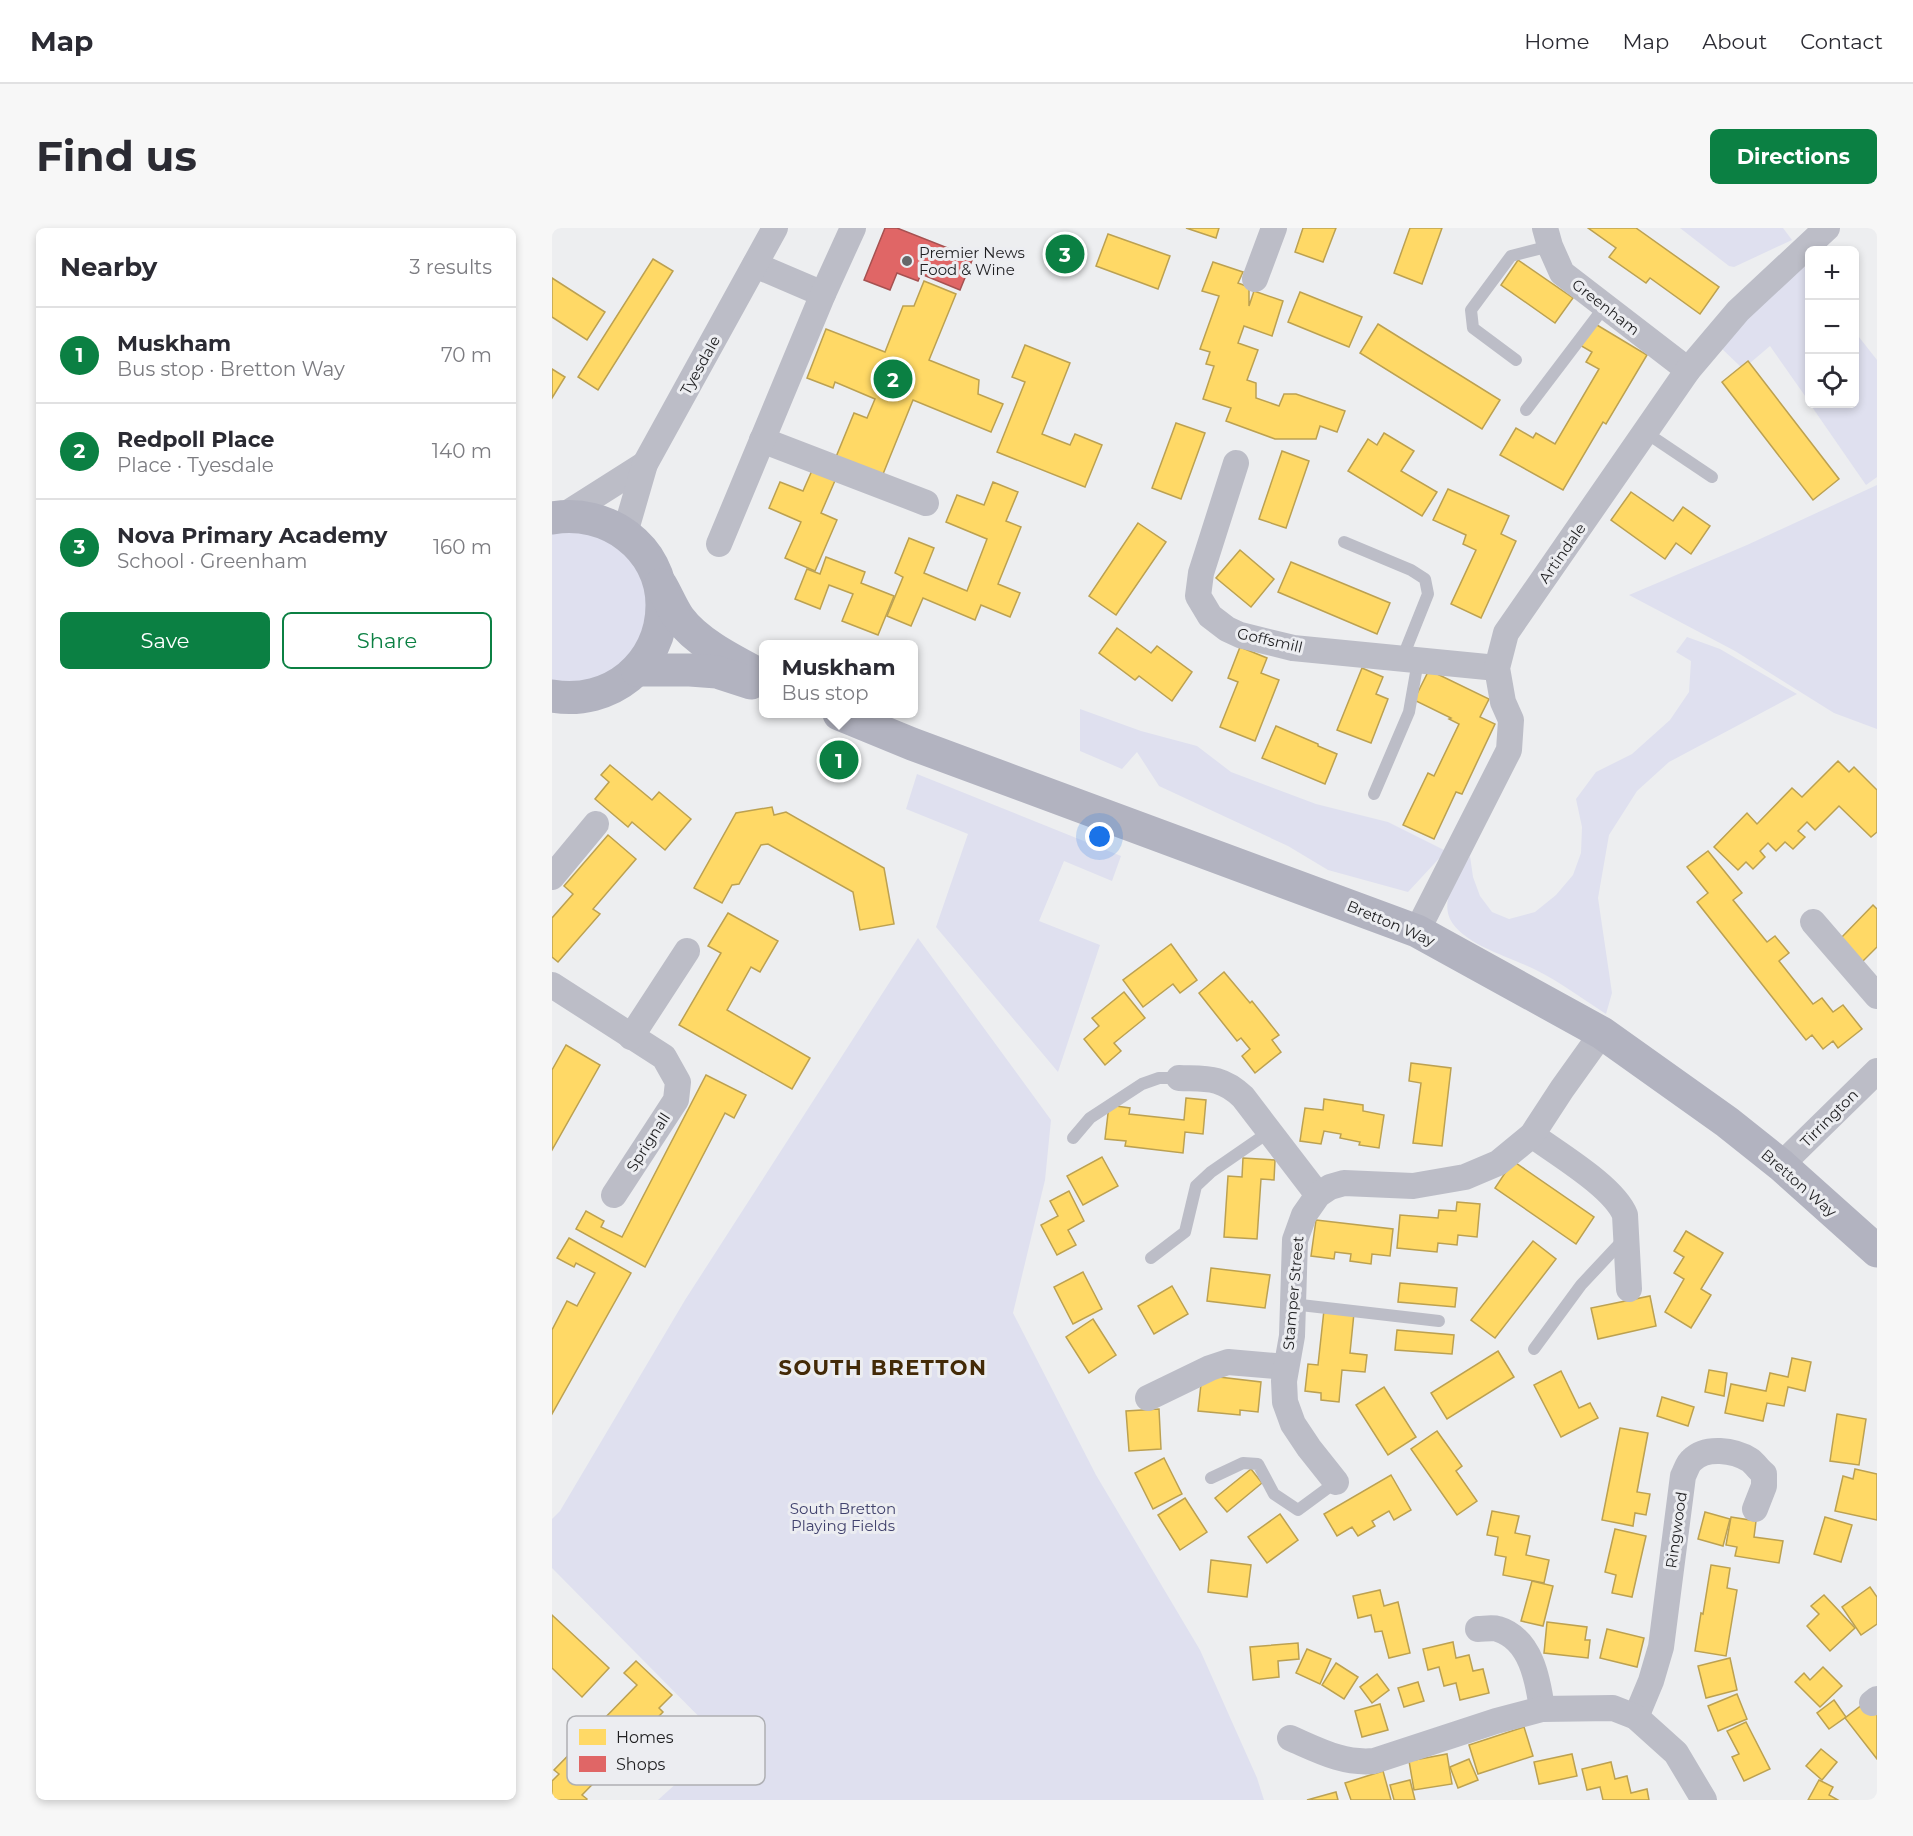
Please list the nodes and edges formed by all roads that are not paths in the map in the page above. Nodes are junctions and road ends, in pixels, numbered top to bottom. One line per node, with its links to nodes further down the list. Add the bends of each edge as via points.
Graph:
1 (775, 228): 6 (street, Tyesdale)
2 (853, 228): 8 (street)
3 (1274, 228): 7 (street)
4 (1827, 228): 11 (street, Artindale, via 1738,311)
5 (1547, 237): 9 (street, Greenham, via 1562,273); 10 (lane, via 1511,256 1471,310 1473,328)
6 (755, 265): 8 (street); 16 (street, Tyesdale)
7 (1255, 279)
8 (823, 294): 14 (street)
9 (1605, 306): 11 (street, Greenham); 12 (lane)
10 (1516, 360)
11 (1688, 370): 13 (street, Artindale)
12 (1526, 411)
13 (1646, 432): 17 (lane); 25 (street, Artindale, via 1506,633)
14 (762, 440): 18 (street); 22 (street)
15 (1236, 463): 24 (street, Goffsmill, via 1201,573 1198,596 1210,616 1240,636 1293,648)
16 (645, 464): 19 (street, Tyesdale); 20 (street, Tyesdale)
17 (1712, 477)
18 (926, 503)
19 (557, 517): 20 (street, via 585,517)
20 (625, 533): 23 (street, via 645,554)
21 (1344, 542): 24 (lane, via 1425,579 1428,594)
22 (719, 544)
23 (658, 580): 26 (street, via 660,628 651,651); 27 (street, via 678,617 690,630)
24 (1410, 660): 25 (street, Goffsmill); 31 (lane, via 1409,712)
25 (1497, 668): 35 (street, Artindale, via 1510,720 1509,750)
26 (637, 670): 28 (street, via 717,672); 29 (street, via 617,686 594,696)
27 (759, 674)
28 (759, 685)
29 (557, 701)
30 (849, 718): 35 (street, Bretton Way)
31 (1374, 794)
32 (596, 824): 33 (street)
33 (552, 877)
34 (1813, 922): 38 (street)
35 (1418, 931): 39 (street, Bretton Way)
36 (687, 951): 40 (street)
37 (552, 984): 40 (street, Sprignall)
38 (1877, 996)
39 (1602, 1033): 44 (street); 46 (street, Bretton Way, via 1727,1122)
40 (631, 1037): 47 (street, Sprignall, via 664,1057 678,1082 676,1100)
41 (1877, 1071): 46 (street, Tirrington)
42 (1179, 1078): 43 (street, via 1209,1079 1232,1087); 45 (lane, via 1159,1078 1142,1084 1090,1118)
43 (1269, 1132): 48 (street); 51 (lane, via 1196,1186 1185,1232)
44 (1532, 1135): 48 (street, via 1498,1163 1465,1178 1413,1186 1344,1184 1329,1187); 49 (street, via 1606,1189 1623,1208)
45 (1073, 1138)
46 (1781, 1166): 50 (street, Bretton Way)
47 (614, 1195)
48 (1318, 1195): 53 (street, Stamper Street, via 1304,1215 1296,1240)
49 (1626, 1237): 52 (street); 55 (lane, via 1581,1286)
50 (1877, 1251)
51 (1150, 1258)
52 (1629, 1289)
53 (1293, 1304): 54 (lane); 56 (street, Stamper Street)
54 (1440, 1321)
55 (1534, 1349)
56 (1286, 1367): 57 (street, via 1228,1362); 59 (street, Stamper Street, via 1285,1402 1293,1424)
57 (1148, 1398)
58 (1211, 1478): 59 (lane, via 1243,1463 1258,1464 1274,1494 1298,1510)
59 (1336, 1482)
60 (1755, 1509): 63 (street, Ringwood, via 1764,1474 1750,1461 1715,1450 1690,1461 1683,1476 1661,1647)
61 (1478, 1629): 62 (street, via 1497,1629 1526,1651)
62 (1542, 1709): 63 (street, via 1613,1708); 64 (street, via 1374,1761 1337,1758)
63 (1636, 1717): 65 (street, via 1676,1753)
64 (1290, 1738)
65 (1704, 1800)

